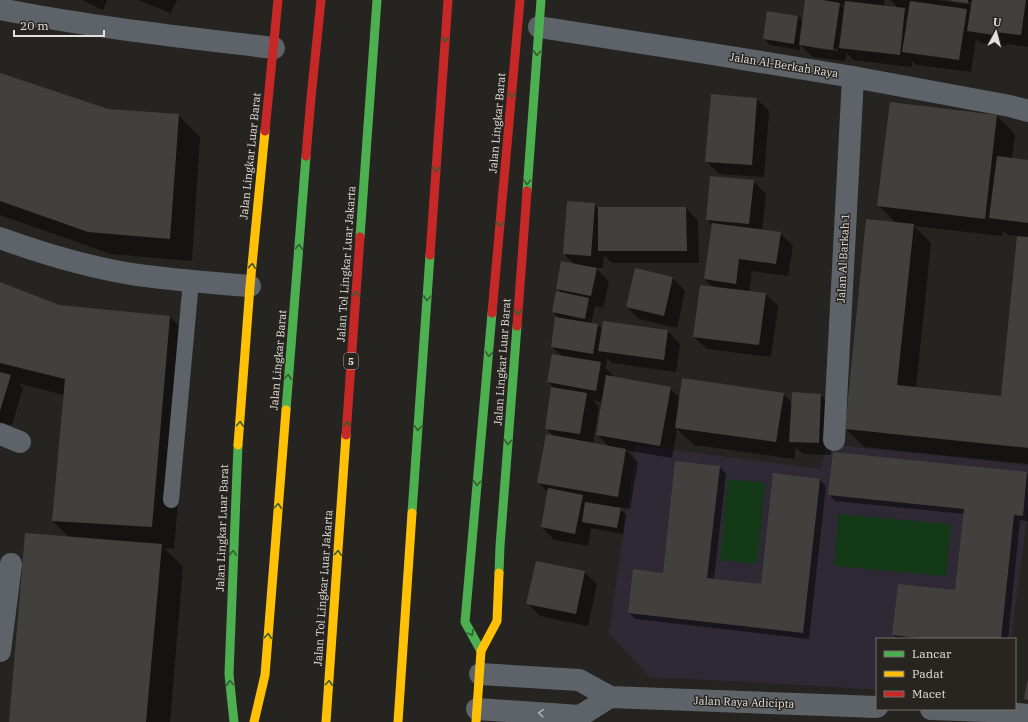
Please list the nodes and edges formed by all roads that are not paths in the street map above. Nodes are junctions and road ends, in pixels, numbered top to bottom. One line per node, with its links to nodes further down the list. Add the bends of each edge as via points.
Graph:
1 (278, 0): 9 (main road, Jalan Lingkar Luar Barat)
2 (321, 0): 28 (main road, Jalan Lingkar Barat, one-way to 2, via 265,675 310,98)
3 (377, 0): 29 (main road, Jalan Tol Lingkar Luar Jakarta / 5, one-way to 3)
4 (448, 0): 30 (main road, one-way to 30)
5 (520, 0): 19 (main road, Jalan Lingkar Barat, one-way to 19, via 465,622)
6 (541, 0): 8 (main road, Jalan Lingkar Luar Barat)
7 (0, 9): 9 (street, via 130,30)
8 (539, 28): 10 (street, Jalan Al-Berkah Raya); 19 (main road, Jalan Lingkar Luar Barat, one-way to 19, via 500,546 497,621)
9 (274, 48): 14 (main road, Jalan Lingkar Luar Barat, one-way to 9)
10 (853, 77): 11 (street, Jalan Al-Berkah Raya); 15 (street, Jalan Al Barkah 1)
11 (1028, 111)
12 (0, 238): 13 (street, via 89,266)
13 (191, 281): 14 (street); 16 (lane)
14 (250, 286): 27 (main road, Jalan Lingkar Luar Barat, one-way to 14, via 229,674 237,458)
15 (834, 440)
16 (171, 500)
17 (10, 564): 18 (street)
18 (0, 642)
19 (481, 651): 20 (main road, Jalan Lingkar Luar Barat)
20 (480, 674): 21 (street, Jalan Raya Adicipta, via 579,680); 25 (main road, Jalan Lingkar Luar Barat)
21 (610, 698): 22 (street, Jalan Raya Adicipta); 25 (street, one-way to 25, via 580,716)
22 (876, 707)
23 (938, 710): 26 (street)
24 (1028, 715): 26 (street)
25 (477, 716)
26 (987, 717)
27 (234, 722)
28 (254, 722)
29 (326, 722)
30 (398, 722)

